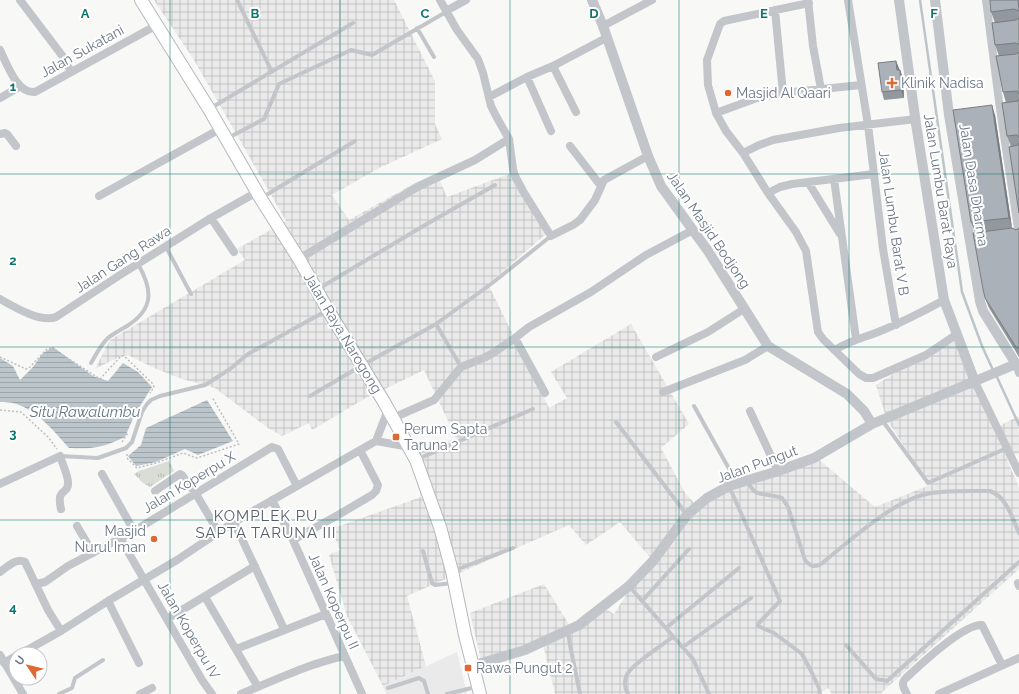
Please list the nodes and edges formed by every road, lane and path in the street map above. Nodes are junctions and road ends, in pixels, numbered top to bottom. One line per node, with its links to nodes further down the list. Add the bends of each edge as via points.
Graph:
1 (20, 0): 23 (street, via 64,58)
2 (141, 0): 16 (main road, Jalan Raya Narogong)
3 (237, 0): 24 (lane)
4 (440, 0): 14 (street)
5 (466, 0): 14 (street)
6 (592, 0): 17 (street, Jalan Masjid Bodjong)
7 (652, 0): 17 (street)
8 (848, 0): 26 (street, Jalan Lumbu Barat V B)
9 (899, 0): 37 (street, Jalan Lumbu Barat Raya)
10 (935, 0): 36 (street, Jalan Dasa Dharma)
11 (986, 0): 58 (street, via 994,29 1000,109 1010,153)
12 (808, 2): 13 (street); 28 (street)
13 (775, 10): 29 (street); 34 (street, via 720,24 707,60 708,85)
14 (446, 11): 18 (lane); 30 (street, via 478,59)
15 (353, 23): 24 (lane)
16 (157, 25): 23 (street, Jalan Sukatani); 32 (main road, Jalan Raya Narogong)
17 (603, 26): 19 (street, Jalan Masjid Bodjong)
18 (417, 28): 21 (lane); 41 (lane, via 372,55 351,50 279,84 264,119)
19 (606, 38): 22 (street); 47 (street, Jalan Masjid Bodjong)
20 (0, 50): 27 (street)
21 (434, 57)
22 (554, 66): 25 (street); 33 (street)
23 (71, 72): 27 (street, Jalan Sukatani, via 35,92 26,92)
24 (272, 72): 32 (lane)
25 (526, 77): 30 (street); 39 (street)
26 (861, 85): 28 (street); 38 (street, Jalan Lumbu Barat V B)
27 (19, 86): 31 (street)
28 (821, 89): 29 (street)
29 (783, 93): 34 (street, via 757,98)
30 (489, 97): 42 (street, via 496,116)
31 (0, 98)
32 (209, 109): 41 (main road, Jalan Raya Narogong)
33 (576, 112)
34 (716, 113): 46 (street)
35 (960, 114): 36 (street)
36 (949, 115): 83 (street, Jalan Dasa Dharma, via 972,239 980,301 983,311)
37 (916, 119): 38 (street); 68 (street, Jalan Lumbu Barat Raya)
38 (868, 125): 46 (street, via 774,140); 48 (street, Jalan Lumbu Barat V B)
39 (551, 131)
40 (0, 134): 44 (street, via 7,134)
41 (223, 134): 54 (main road, Jalan Raya Narogong); 55 (street)
42 (509, 138): 59 (street, via 513,169 518,184); 63 (street, via 475,160 419,186)
43 (355, 142): 54 (lane)
44 (16, 146)
45 (570, 146): 52 (street)
46 (743, 153): 53 (street)
47 (648, 156): 52 (street, via 604,180); 57 (street, Jalan Masjid Bodjong, via 661,186)
48 (874, 174): 49 (street); 72 (street, Jalan Lumbu Barat V B)
49 (834, 178): 50 (street); 60 (street)
50 (808, 182): 53 (street, via 780,187); 60 (street)
51 (496, 186): 65 (lane)
52 (600, 186): 59 (street, via 595,200 580,220)
53 (768, 193): 77 (street, via 806,251 818,332)
54 (259, 195): 56 (street, Jalan Gang Rawa); 63 (main road, Jalan Raya Narogong)
55 (99, 196)
56 (211, 218): 61 (street, Jalan Gang Rawa); 62 (street)
57 (693, 230): 69 (street, Jalan Masjid Bodjong); 74 (street, via 646,255)
58 (1016, 234)
59 (551, 236): 71 (lane)
60 (841, 237): 75 (street)
61 (166, 246): 64 (street, Jalan Gang Rawa); 66 (lane)
62 (234, 252)
63 (299, 259): 65 (main road, Jalan Raya Narogong)
64 (138, 263): 67 (street, Jalan Gang Rawa, via 66,312 50,319 38,317); 80 (lane, via 146,276 150,291 147,307 128,326 107,338)
65 (316, 289): 70 (main road, Jalan Raya Narogong)
66 (191, 294)
67 (0, 299)
68 (944, 300): 72 (street); 73 (street, Jalan Lumbu Barat Raya)
69 (744, 309): 76 (street, Jalan Masjid Bodjong); 79 (street, via 708,332)
70 (328, 310): 81 (main road, Jalan Raya Narogong); 101 (lane, via 248,354 205,385 151,400 146,404 132,442)
71 (436, 324): 81 (lane); 82 (lane)
72 (896, 325): 75 (street)
73 (957, 334): 77 (street, via 926,354 873,378 859,374); 84 (street, Jalan Lumbu Barat Raya)
74 (515, 338): 82 (street, via 486,357); 86 (street)
75 (856, 339): 77 (street)
76 (768, 346): 85 (street, via 745,360); 96 (street, Jalan Masjid Bodjong, via 847,394)
77 (835, 350)
78 (0, 357): 87 (path, via 26,369 47,349 52,348 100,379 117,359 124,356 152,383 154,387)
79 (656, 357)
80 (91, 363)
81 (361, 366): 88 (lane); 94 (main road, Jalan Raya Narogong)
82 (461, 367): 94 (street, via 434,400)
83 (1015, 367): 84 (street, Jalan Pungut)
84 (978, 380): 96 (street, Jalan Pungut); 102 (street)
85 (663, 392)
86 (545, 393)
87 (149, 395)
88 (310, 396)
89 (212, 397): 101 (path, via 239,444 196,458 183,453 156,464 136,468 127,458)
90 (694, 406): 110 (lane)
91 (533, 409): 105 (lane)
92 (0, 410): 104 (path, via 21,412 51,440)
93 (750, 411): 106 (street)
94 (390, 414): 98 (street); 100 (main road, Jalan Raya Narogong)
95 (616, 422): 116 (lane)
96 (877, 422): 102 (lane, via 928,483); 106 (street, Jalan Pungut, via 814,458)
97 (131, 427): 99 (path)
98 (376, 441): 100 (street); 103 (street)
99 (119, 445)
100 (410, 447): 105 (main road, Jalan Raya Narogong)
101 (126, 448): 104 (lane, via 98,458)
102 (1007, 448): 107 (street)
103 (360, 450): 111 (street); 123 (street, via 378,485 376,491)
104 (60, 456): 109 (street); 115 (street, via 68,483 60,495)
105 (416, 460): 132 (main road, Jalan Raya Narogong, via 440,527)
106 (778, 471): 110 (street, Jalan Pungut)
107 (1019, 473)
108 (102, 474): 119 (street)
109 (0, 484)
110 (738, 484): 116 (street, Jalan Pungut, via 707,498); 121 (lane, via 759,494 782,498 788,507 806,560 808,564 816,567 879,518 916,496 932,492 996,493 1009,510); 173 (lane, via 780,601 758,626 802,654)
111 (297, 486): 113 (street, Jalan Koperpu X, via 278,449 272,447); 114 (street)
112 (155, 491): 113 (street, via 180,474)
113 (196, 494): 119 (street, Jalan Koperpu X); 120 (street)
114 (272, 500): 117 (street); 123 (street, Jalan Koperpu II)
115 (61, 509)
116 (687, 515): 135 (street, Jalan Pungut, via 653,561)
117 (234, 522): 120 (street); 129 (street)
118 (77, 526): 127 (street)
119 (134, 531): 122 (street, Jalan Koperpu X)
120 (219, 533): 133 (street)
121 (1019, 533)
122 (120, 538): 127 (street, Jalan Koperpu X); 133 (street, Jalan Koperpu IV)
123 (293, 540): 140 (street, Jalan Koperpu II)
124 (512, 548): 132 (lane)
125 (689, 549): 138 (lane)
126 (423, 551): 132 (lane, via 435,586)
127 (93, 553): 134 (street, Jalan Koperpu X, via 45,582)
128 (1019, 562): 147 (lane, via 886,681 876,679)
129 (255, 566): 136 (street); 143 (street)
130 (739, 568): 142 (lane)
131 (0, 572): 134 (street, via 9,565 23,560)
132 (453, 577): 157 (main road, Jalan Raya Narogong)
133 (145, 580): 139 (street); 141 (street, Jalan Koperpu IV)
134 (36, 584): 145 (street)
135 (629, 586): 138 (lane); 144 (street, Jalan Pungut, via 579,625)
136 (205, 597): 141 (street); 150 (street)
137 (751, 598): 149 (lane)
138 (642, 600): 142 (lane)
139 (108, 601): 145 (street); 155 (street)
140 (326, 614): 143 (street); 151 (street, Jalan Koperpu II)
141 (167, 619): 166 (street, Jalan Koperpu IV)
142 (666, 628): 146 (lane)
143 (284, 629): 150 (street)
144 (568, 630): 157 (street, Jalan Pungut, via 525,650); 170 (lane)
145 (61, 631): 148 (street)
146 (673, 637): 149 (lane); 171 (lane, via 629,671 625,689)
147 (846, 645)
148 (34, 646)
149 (683, 647): 172 (lane, via 694,659)
150 (236, 649): 158 (street)
151 (344, 656): 158 (street, via 299,669); 162 (street, Jalan Koperpu II)
152 (1, 658): 163 (street)
153 (1019, 658): 156 (street)
154 (103, 660): 164 (lane, via 75,678 72,688)
155 (139, 663)
156 (1002, 665): 174 (street, via 982,625 977,624 951,640 906,678 902,684); 175 (street)
157 (472, 666): 161 (main road, Jalan Raya Narogong)
158 (258, 687): 167 (street)
159 (152, 688): 165 (street)
160 (388, 688): 168 (lane, via 419,678 424,681)
161 (479, 690): 169 (lane)
162 (359, 693)
163 (23, 694)
164 (59, 694)
165 (140, 694)
166 (212, 694)
167 (241, 694)
168 (428, 694)
169 (447, 694)
170 (580, 694)
171 (628, 694)
172 (709, 694)
173 (820, 694)
174 (907, 694)
175 (939, 694)

